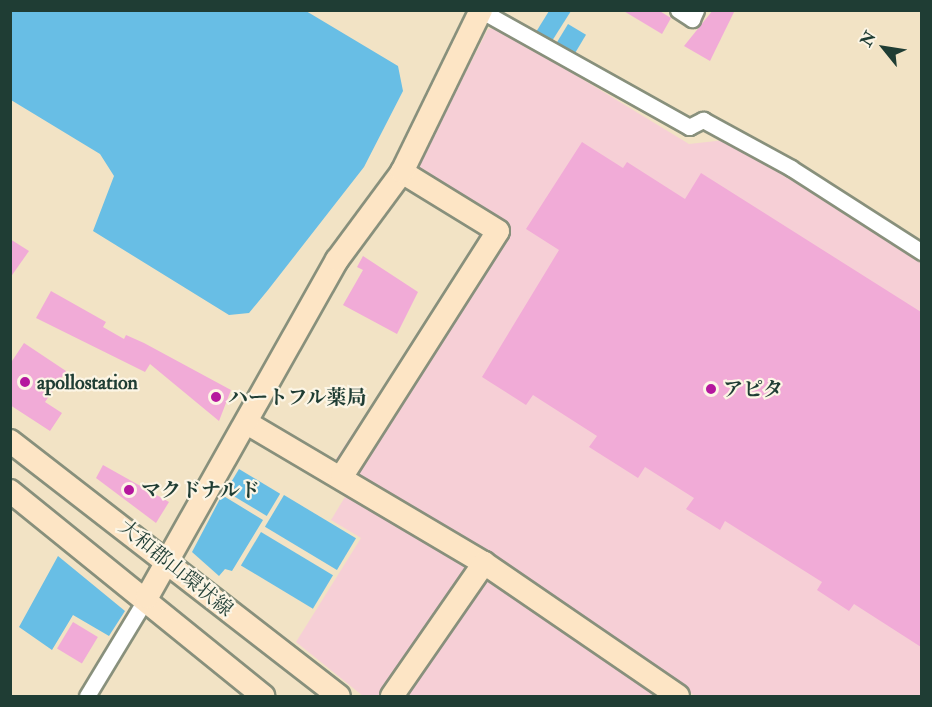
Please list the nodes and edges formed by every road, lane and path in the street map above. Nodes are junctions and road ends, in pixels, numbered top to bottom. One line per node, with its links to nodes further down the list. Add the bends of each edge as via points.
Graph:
1 (678, 10): 2 (street, via 692,19)
2 (696, 10)
3 (481, 11): 4 (street); 5 (street, via 689,127 703,120 791,168)
4 (402, 172): 6 (street, via 337,260); 8 (street, via 498,231)
5 (921, 252)
6 (247, 423): 8 (street); 10 (street)
7 (10, 441): 10 (street, 大和郡山環状線)
8 (342, 476): 11 (street)
9 (10, 491): 12 (street, 大和郡山環状線)
10 (167, 562): 12 (street); 15 (street, 大和郡山環状線)
11 (484, 563): 16 (street); 17 (street)
12 (147, 597): 13 (street); 14 (street, 大和郡山環状線)
13 (87, 696)
14 (263, 696)
15 (339, 696)
16 (392, 696)
17 (678, 696)

